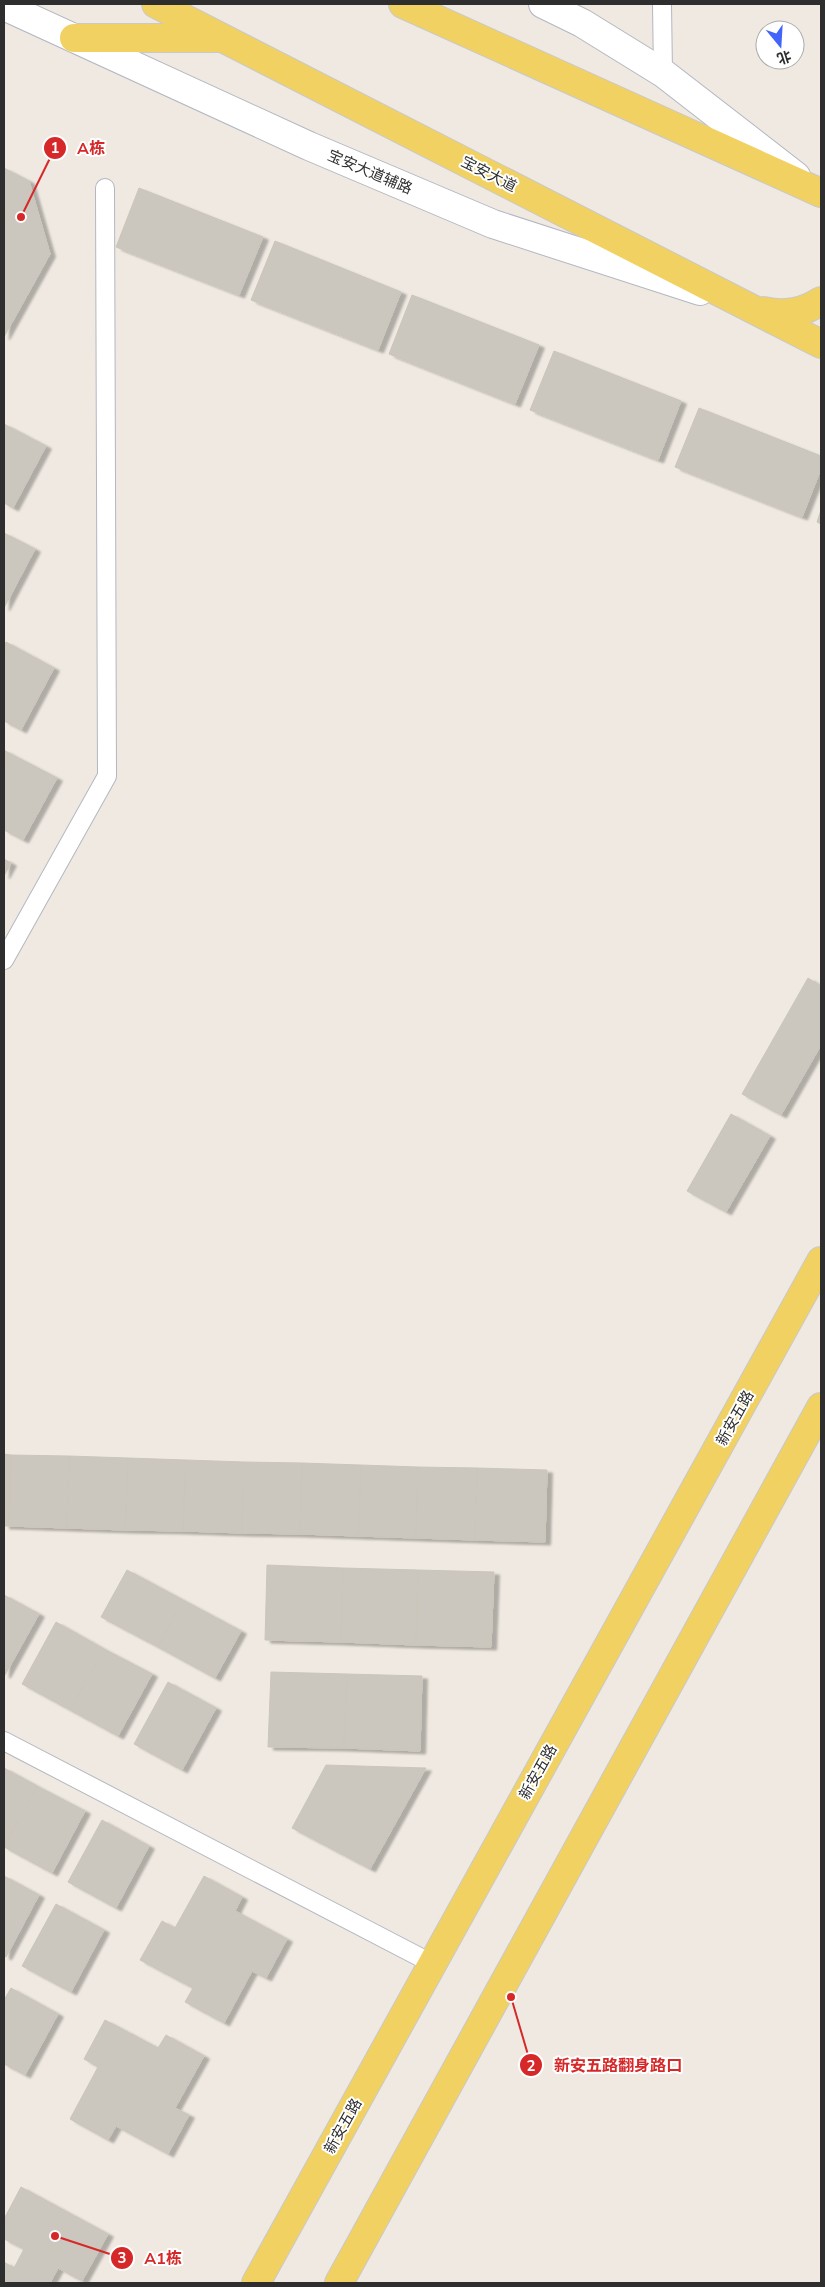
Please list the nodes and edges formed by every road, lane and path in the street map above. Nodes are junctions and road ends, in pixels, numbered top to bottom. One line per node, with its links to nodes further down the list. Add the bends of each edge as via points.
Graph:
1 (156, 4): 7 (main road, 宝安大道)
2 (403, 4): 10 (main road)
3 (543, 4): 8 (main road, via 582,23)
4 (662, 4): 8 (lane)
5 (4, 6): 6 (main road, 宝安大道辅路)
6 (74, 38): 7 (main road); 12 (main road, 宝安大道辅路, via 309,146 493,224)
7 (224, 38): 12 (main road, 宝安大道)
8 (663, 73): 10 (main road)
9 (105, 188): 14 (lane, via 107,776)
10 (819, 193)
11 (821, 301): 12 (main road, via 796,313 778,314)
12 (748, 306): 13 (main road, 宝安大道)
13 (821, 344)
14 (4, 960)
15 (821, 1261): 18 (main road, 新安五路)
16 (821, 1407): 20 (main road)
17 (4, 1741): 18 (lane)
18 (432, 1964): 19 (main road, 新安五路)
19 (256, 2283)
20 (338, 2283)

